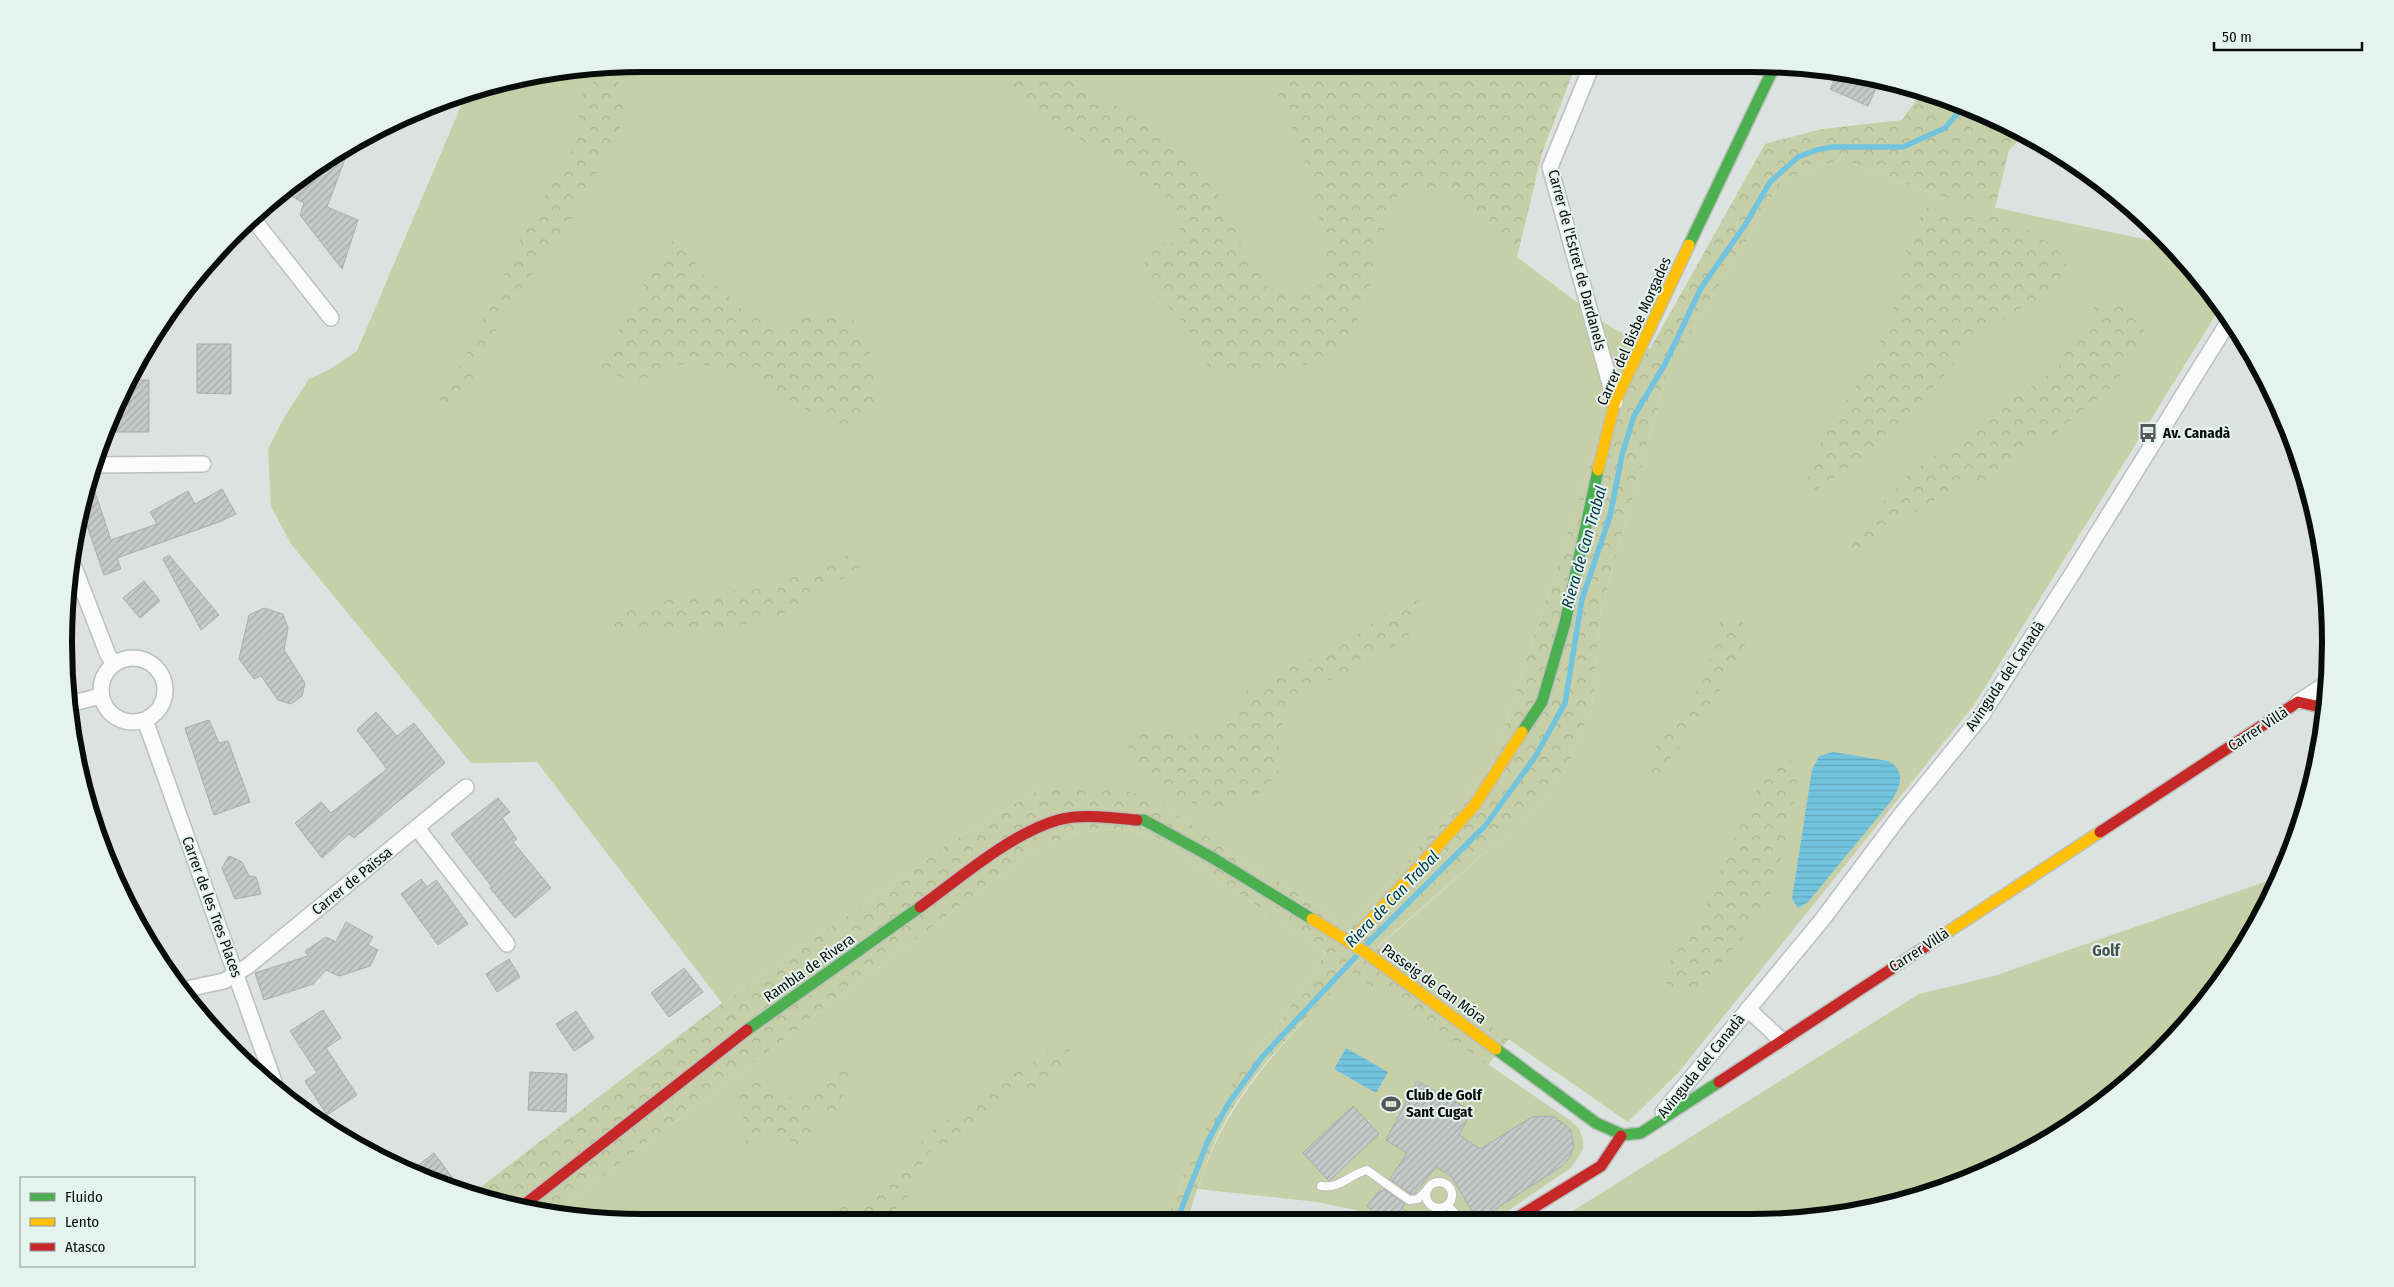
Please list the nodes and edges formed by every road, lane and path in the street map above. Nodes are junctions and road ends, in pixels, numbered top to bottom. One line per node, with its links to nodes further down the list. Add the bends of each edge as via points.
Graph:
1 (1589, 72): 6 (street, Carrer de l'Estret de Dardanels, via 1550,167)
2 (1771, 73): 6 (street, Carrer del Bisbe Morgades)
3 (257, 224): 4 (street)
4 (331, 318)
5 (2225, 327): 24 (street, Avinguda del Canadà, via 1982,715)
6 (1615, 402): 21 (street, Carrer del Bisbe Morgades, via 1566,623 1542,702 1474,806)
7 (202, 464): 8 (street)
8 (101, 465)
9 (77, 574): 10 (street)
10 (114, 663): 12 (street, via 103,678); 16 (street, via 127,658 141,658 162,674 166,687 164,701 157,713)
11 (2319, 688): 14 (street, Carrer Villà)
12 (101, 696): 13 (street); 16 (street, via 105,707 123,721)
13 (76, 702)
14 (2298, 702): 15 (street); 25 (street, Carrer Villà)
15 (2318, 706)
16 (145, 720): 22 (street, Carrer de les Tres Places)
17 (466, 787): 19 (street, Carrer de Païssa)
18 (1144, 820): 21 (street, Passeig de Can Móra, via 1213,858); 31 (street, Rambla de Rivera, via 1059,819 1022,835 750,1028)
19 (417, 828): 20 (street); 22 (street, Carrer de Païssa)
20 (507, 944)
21 (1352, 944): 28 (street, Passeig de Can Móra, via 1596,1123)
22 (236, 973): 23 (street, Carrer de Païssa, via 224,980); 26 (street, Carrer de les Tres Places)
23 (188, 989)
24 (1748, 1009): 25 (street, Avinguda del Canadà); 27 (street, Avinguda del Canadà)
25 (1781, 1040): 27 (street, Carrer Villà)
26 (273, 1078)
27 (1654, 1124): 28 (street, Carrer Villà, via 1641,1133)
28 (1621, 1136): 34 (street, via 1601,1166)
29 (1321, 1186): 30 (lane, via 1332,1187 1355,1173 1367,1170 1409,1200 1418,1199)
30 (1426, 1191): 32 (lane, via 1426,1199 1432,1206 1441,1208); 32 (lane, via 1435,1182 1446,1183 1453,1195)
31 (527, 1203)
32 (1448, 1205): 33 (lane)
33 (1455, 1214)
34 (1522, 1214)

